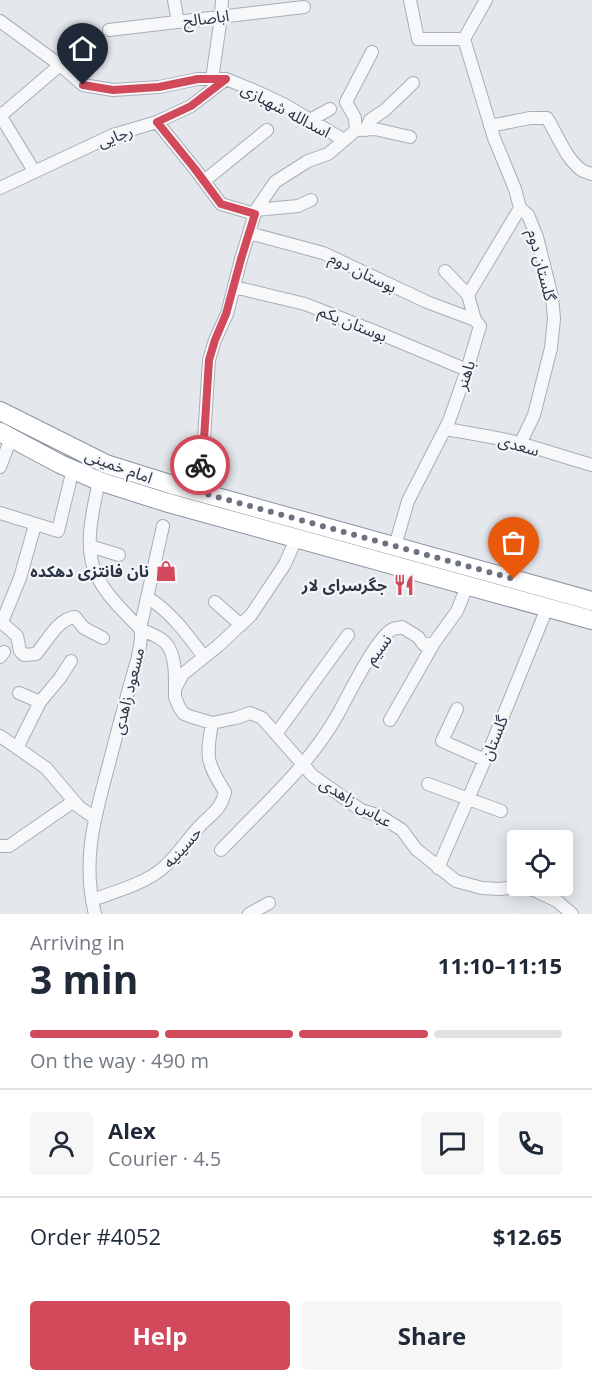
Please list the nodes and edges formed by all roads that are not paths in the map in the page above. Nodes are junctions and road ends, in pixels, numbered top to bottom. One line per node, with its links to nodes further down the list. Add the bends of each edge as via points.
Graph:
1 (174, 0): 8 (street)
2 (222, 0): 6 (street)
3 (410, 0): 10 (street, via 418,39)
4 (486, 0): 10 (street)
5 (304, 7): 6 (street, اباصالح)
6 (221, 17): 8 (street, اباصالح); 13 (street)
7 (0, 21): 12 (street, اسدالله شهبازی)
8 (178, 22): 9 (street, اباصالح)
9 (108, 30)
10 (464, 39): 20 (street, گلستان دوم)
11 (372, 52): 22 (street, via 346,102)
12 (60, 64): 13 (street, اسدالله شهبازی, via 83,85 113,90); 17 (street)
13 (212, 79): 14 (street, اسدالله شهبازی)
14 (226, 79): 18 (street, اسدالله شهبازی); 19 (street, رجایی, via 191,106)
15 (413, 83): 22 (street)
16 (330, 109): 18 (street)
17 (0, 115): 25 (street)
18 (310, 120): 24 (street, اسدالله شهبازی)
19 (157, 122): 25 (street, رجایی, via 113,135); 27 (street)
20 (490, 126): 26 (street, via 547,118 565,153 582,171); 30 (street, گلستان دوم)
21 (267, 130): 27 (street)
22 (361, 130): 23 (street); 24 (street)
23 (410, 137)
24 (344, 140): 31 (street, via 328,154 308,161 275,182)
25 (34, 171): 28 (street, رجایی)
26 (592, 174)
27 (204, 181): 31 (street, via 221,204)
28 (0, 188)
29 (311, 200): 31 (street, via 298,206)
30 (520, 208): 35 (street); 41 (street, گلستان دوم, via 528,215 537,237 554,319 534,415)
31 (256, 212): 32 (street)
32 (249, 233): 34 (street); 36 (street, بوستان دوم, via 323,253)
33 (445, 270): 35 (street)
34 (234, 287): 37 (street, بوستان یکم, via 305,304); 46 (street, via 209,360 203,455)
35 (468, 294): 36 (street, باهنر)
36 (475, 320): 37 (street, باهنر, via 480,326)
37 (467, 370): 39 (street, باهنر)
38 (0, 411): 46 (highway, امام خمینی, via 106,464)
39 (445, 429): 41 (street, سعدی); 52 (street, باهنر, via 408,501)
40 (5, 435): 43 (street); 44 (highway, امام خمینی)
41 (520, 444): 42 (street, سعدی)
42 (592, 465)
43 (0, 467)
44 (73, 469): 45 (highway, امام خمینی); 48 (street, via 58,531)
45 (99, 481): 50 (highway, امام خمینی); 51 (street, مسعود زاهدی)
46 (192, 490): 52 (highway, امام خمینی)
47 (0, 513): 48 (street)
48 (35, 525): 61 (street, via 20,578)
49 (163, 526): 56 (street)
50 (296, 539): 55 (highway, امام خمینی); 62 (street, via 285,564)
51 (90, 546): 53 (street); 63 (street, مسعود زاهدی, via 97,577)
52 (395, 546): 54 (highway, امام خمینی)
53 (119, 555)
54 (475, 568): 55 (highway); 57 (highway, امام خمینی)
55 (467, 586): 59 (highway, امام خمینی); 66 (street, via 457,611)
56 (147, 597): 63 (street); 67 (street, via 174,618)
57 (592, 601)
58 (214, 602): 62 (street)
59 (547, 608): 60 (highway, امام خمینی); 78 (street, گلستان)
60 (592, 620)
61 (1, 622): 65 (street, via 17,636 24,655 36,654 51,634 72,617)
62 (241, 625): 67 (street)
63 (140, 628): 69 (street, via 169,647); 84 (street, مسعود زاهدی, via 138,657)
64 (348, 635): 75 (street)
65 (103, 638)
66 (434, 643): 73 (street); 79 (street, نسیم, via 424,645 402,627 392,629 382,638 336,718)
67 (204, 657): 69 (street, via 183,674)
68 (71, 661): 71 (street)
69 (175, 689): 74 (street, via 184,714)
70 (19, 693): 71 (street)
71 (40, 702): 77 (street)
72 (457, 709): 78 (street, via 442,741)
73 (390, 720)
74 (212, 723): 75 (street, عباس زاهدی, via 250,713 262,718); 88 (street, حسینیه, via 209,761 225,792 220,807 162,869)
75 (276, 734): 79 (street, عباس زاهدی)
76 (0, 736): 77 (street)
77 (17, 748): 82 (street, via 46,768)
78 (485, 760): 81 (street, گلستان)
79 (303, 765): 86 (street); 87 (street, عباس زاهدی, via 361,810 402,830)
80 (428, 784): 81 (street)
81 (468, 799): 83 (street); 87 (street, گلستان)
82 (74, 801): 84 (street); 85 (street, via 9,846)
83 (501, 811)
84 (95, 818): 88 (street, مسعود زاهدی, via 88,864)
85 (0, 846)
86 (221, 850)
87 (438, 868): 93 (street, عباس زاهدی, via 456,881 482,888 522,886)
88 (92, 900): 91 (street, مسعود زاهدی)
89 (269, 903): 92 (street)
90 (81, 914): 91 (street)
91 (95, 914)
92 (249, 914)
93 (571, 914)

